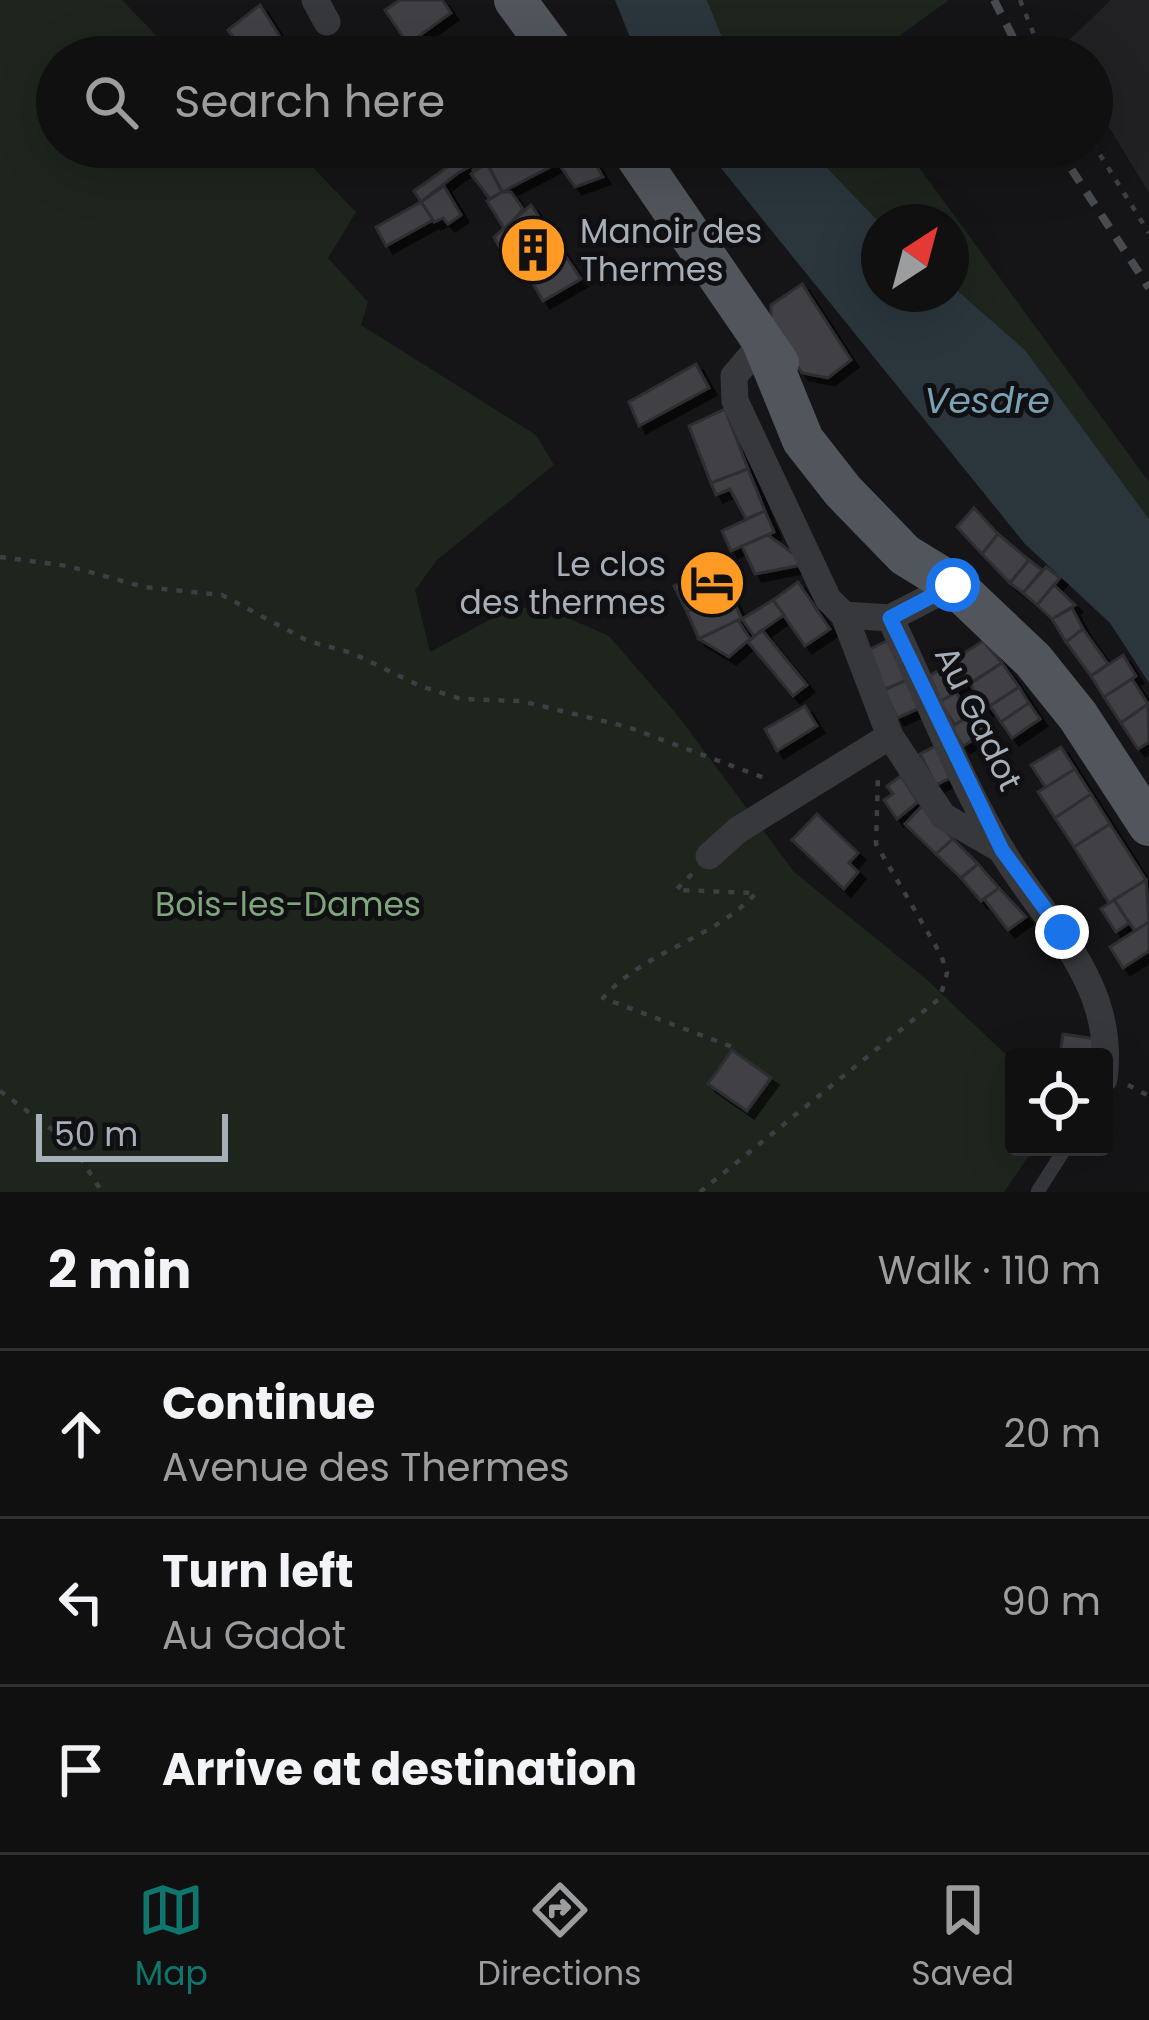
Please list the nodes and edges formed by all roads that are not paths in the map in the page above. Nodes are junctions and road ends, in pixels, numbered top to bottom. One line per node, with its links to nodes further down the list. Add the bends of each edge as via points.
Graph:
1 (515, 0): 2 (main road)
2 (542, 36)
3 (644, 168): 4 (main road)
4 (763, 342): 5 (main road, via 803,440 905,555); 6 (street, Au Gadot, via 734,376 735,401 828,599)
5 (953, 585): 7 (street); 9 (main road, via 1033,660)
6 (844, 615): 7 (street); 8 (street, Au Gadot)
7 (890, 618): 10 (street, Au Gadot)
8 (890, 736): 10 (street, Au Gadot, via 943,816); 11 (street, via 738,830)
9 (1149, 825)
10 (1002, 850): 12 (street, Au Gadot, via 1094,987)
11 (710, 856)
12 (1104, 1048)
13 (1060, 1156): 14 (lane)
14 (1038, 1191)

